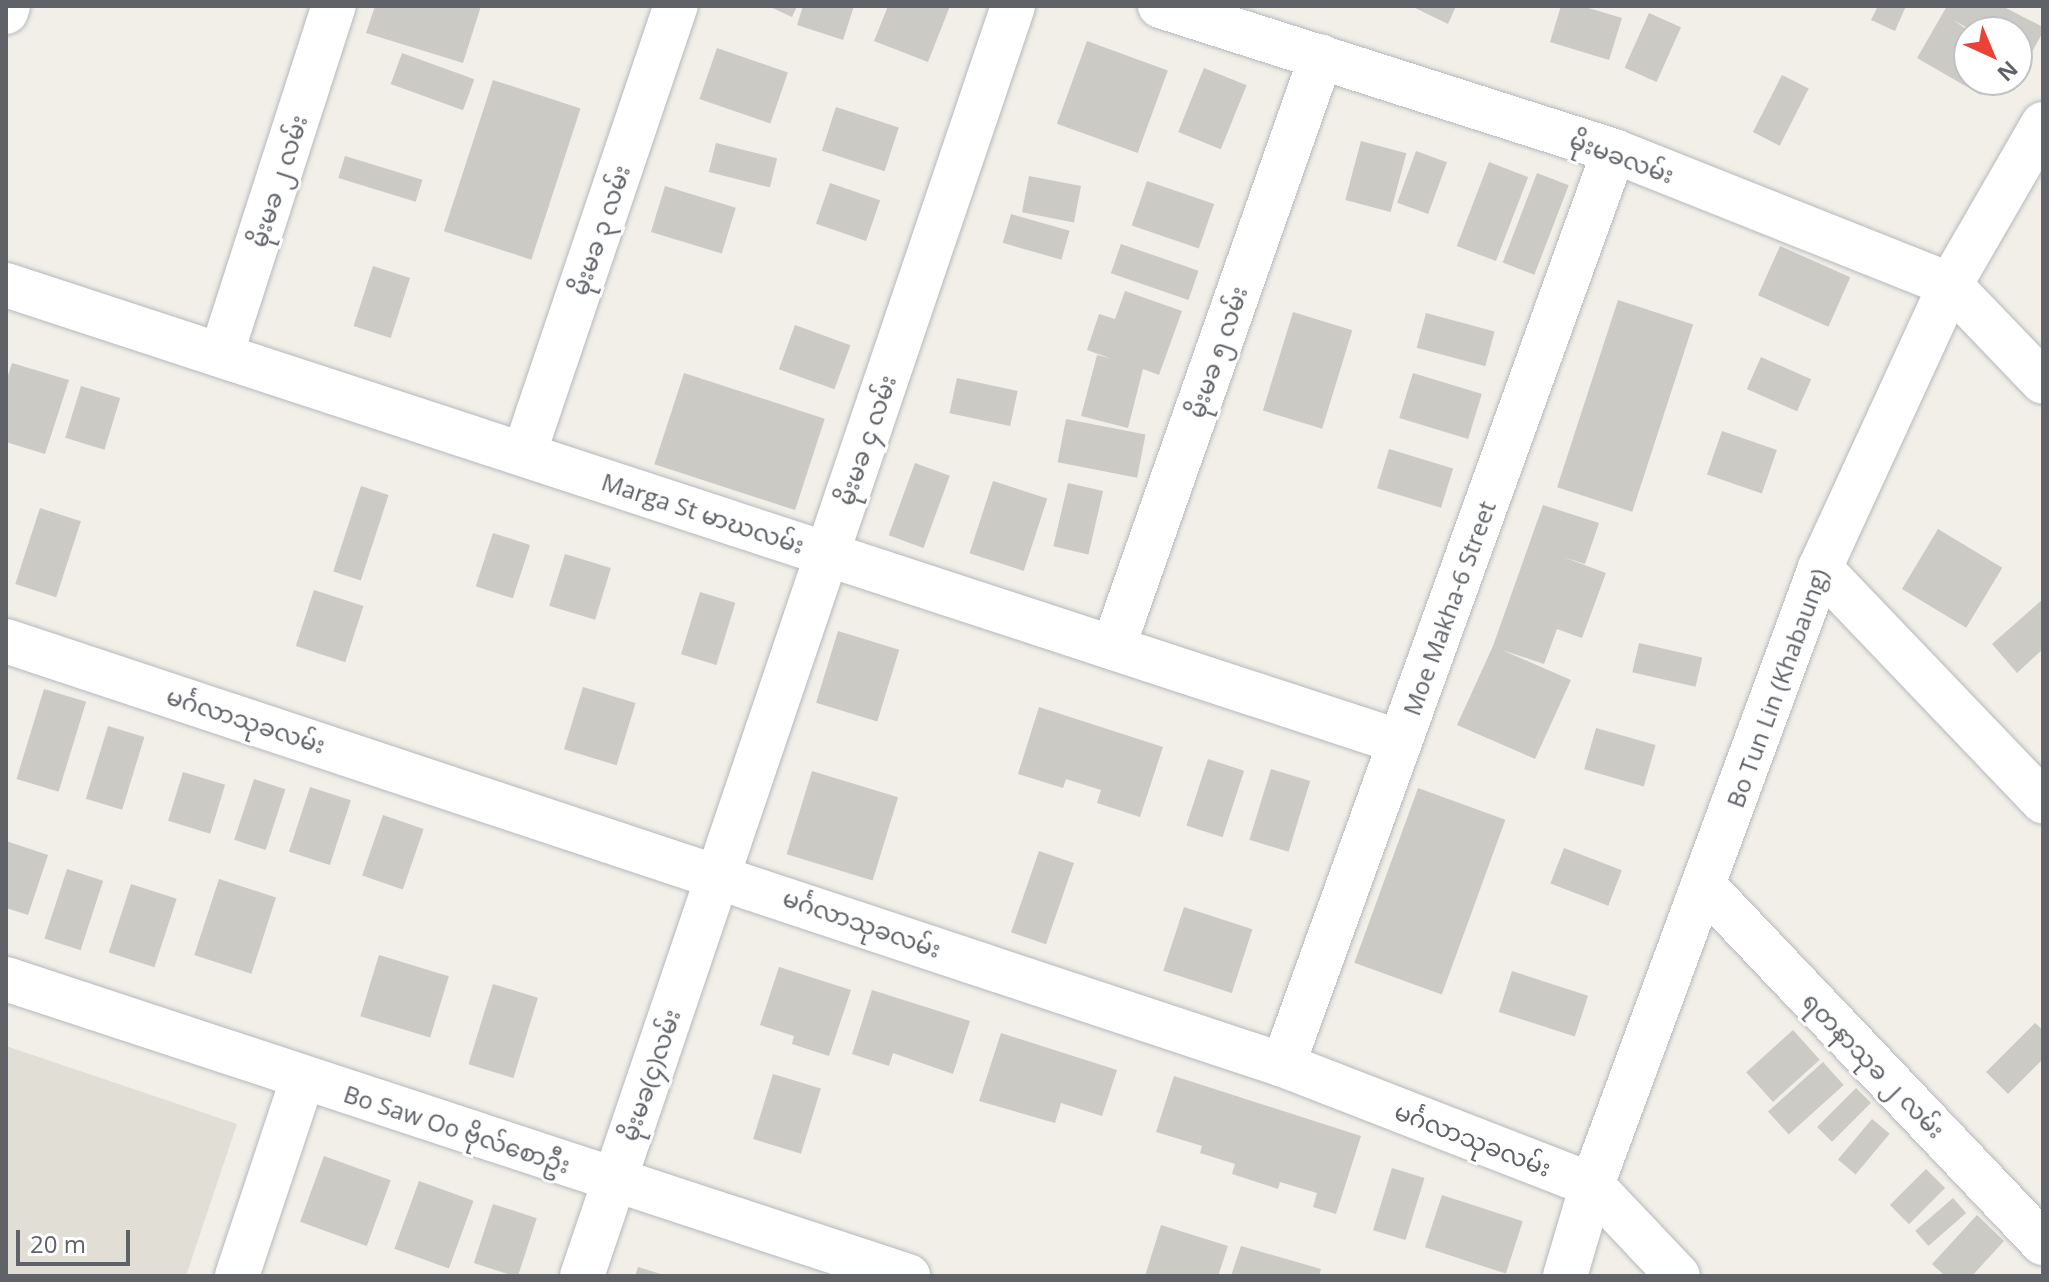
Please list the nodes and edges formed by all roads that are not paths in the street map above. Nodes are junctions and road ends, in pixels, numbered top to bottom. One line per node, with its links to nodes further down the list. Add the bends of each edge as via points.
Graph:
1 (334, 6): 10 (street, မိုးမခ ၂ လမ်း)
2 (676, 6): 12 (street, မိုးမခ ၃ လမ်း)
3 (1013, 6): 13 (street, မိုးမခ ၄ လမ်း)
4 (1160, 6): 5 (street, မိုးမခလမ်း)
5 (1321, 57): 7 (street, မိုးမခလမ်း); 16 (street, မိုးမခ ၅ လမ်း)
6 (2043, 124): 9 (street, Bo Tun Lin (Khabaung))
7 (1614, 151): 9 (street, မိုးမခလမ်း); 17 (street, Moe Makha-6 Street)
8 (6, 285): 10 (street, Marga St မာဃလမ်း)
9 (1950, 285): 11 (street, မိုးမခလမ်း); 14 (street, Bo Tun Lin (Khabaung))
10 (221, 355): 12 (street, Marga St မာဃလမ်း)
11 (2043, 382)
12 (524, 454): 13 (street, Marga St မာဃလမ်း)
13 (827, 554): 16 (street, Marga St မာဃလမ်း); 19 (street, မိုးမခ ၄ လမ်း)
14 (1820, 568): 18 (street); 20 (street, Bo Tun Lin (Khabaung))
15 (6, 641): 19 (street, မင်္ဂလာသုခလမ်း)
16 (1113, 648): 17 (street, Marga St မာဃလမ်း)
17 (1400, 742): 22 (street, Moe Makha-6 Street)
18 (2043, 801)
19 (718, 875): 22 (street, မင်္ဂလာသုခလမ်း); 24 (street, မိုးမခ(၄)လမ်း)
20 (1705, 887): 25 (street, Bo Tun Lin (Khabaung)); 26 (street, ရတနာသုခ ၂ လမ်း)
21 (6, 979): 23 (street, Bo Saw Oo ဗိုလ်စောဦး)
22 (1283, 1065): 25 (street, မင်္ဂလာသုခလမ်း)
23 (303, 1078): 24 (street, Bo Saw Oo ဗိုလ်စောဦး); 28 (street)
24 (614, 1180): 27 (street, Bo Saw Oo ဗိုလ်စောဦး); 29 (street, မိုးမခ(၄)လမ်း)
25 (1592, 1185): 30 (street, Bo Tun Lin (Khabaung)); 31 (street, မင်္ဂလာသုခလမ်း)
26 (2043, 1243)
27 (905, 1275)
28 (237, 1276)
29 (582, 1276)
30 (1565, 1276)
31 (1678, 1276)

